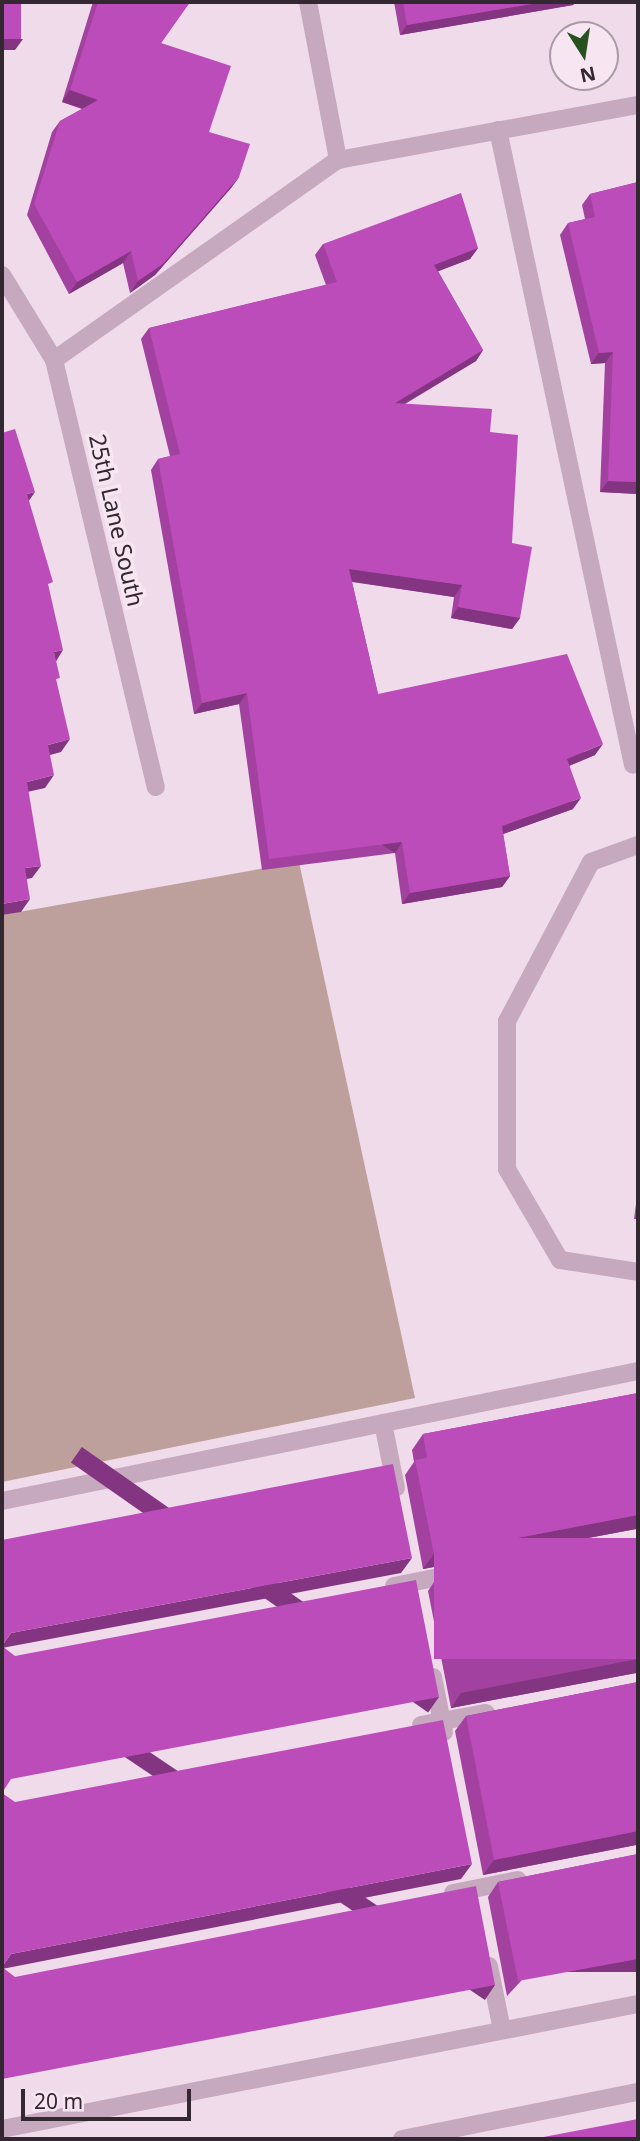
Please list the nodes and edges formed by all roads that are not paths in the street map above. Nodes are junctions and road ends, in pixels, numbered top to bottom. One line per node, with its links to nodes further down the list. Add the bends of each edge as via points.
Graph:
1 (308, 2): 4 (street)
2 (638, 105): 3 (street)
3 (498, 130): 4 (street); 7 (street)
4 (338, 160): 6 (street)
5 (2, 275): 6 (street, 25th Lane South)
6 (54, 360): 8 (street, 25th Lane South)
7 (633, 765)
8 (156, 787)
9 (638, 845): 10 (street, via 591,862 507,1021 507,1169 560,1260)
10 (638, 1272)
11 (638, 1371): 12 (street)
12 (383, 1423): 13 (street); 14 (street)
13 (2, 1501)
14 (398, 1503)
15 (480, 1569): 16 (street)
16 (413, 1575): 17 (street); 18 (street)
17 (373, 1590)
18 (419, 1607)
19 (429, 1658): 21 (street)
20 (507, 1709): 21 (street)
21 (442, 1721): 22 (street); 23 (street)
22 (400, 1729)
23 (446, 1747)
24 (542, 1875): 25 (street)
25 (433, 1896)
26 (487, 1953): 28 (street)
27 (638, 2004): 28 (street)
28 (502, 2031): 30 (street)
29 (638, 2092): 31 (street)
30 (2, 2129)
31 (402, 2139)

